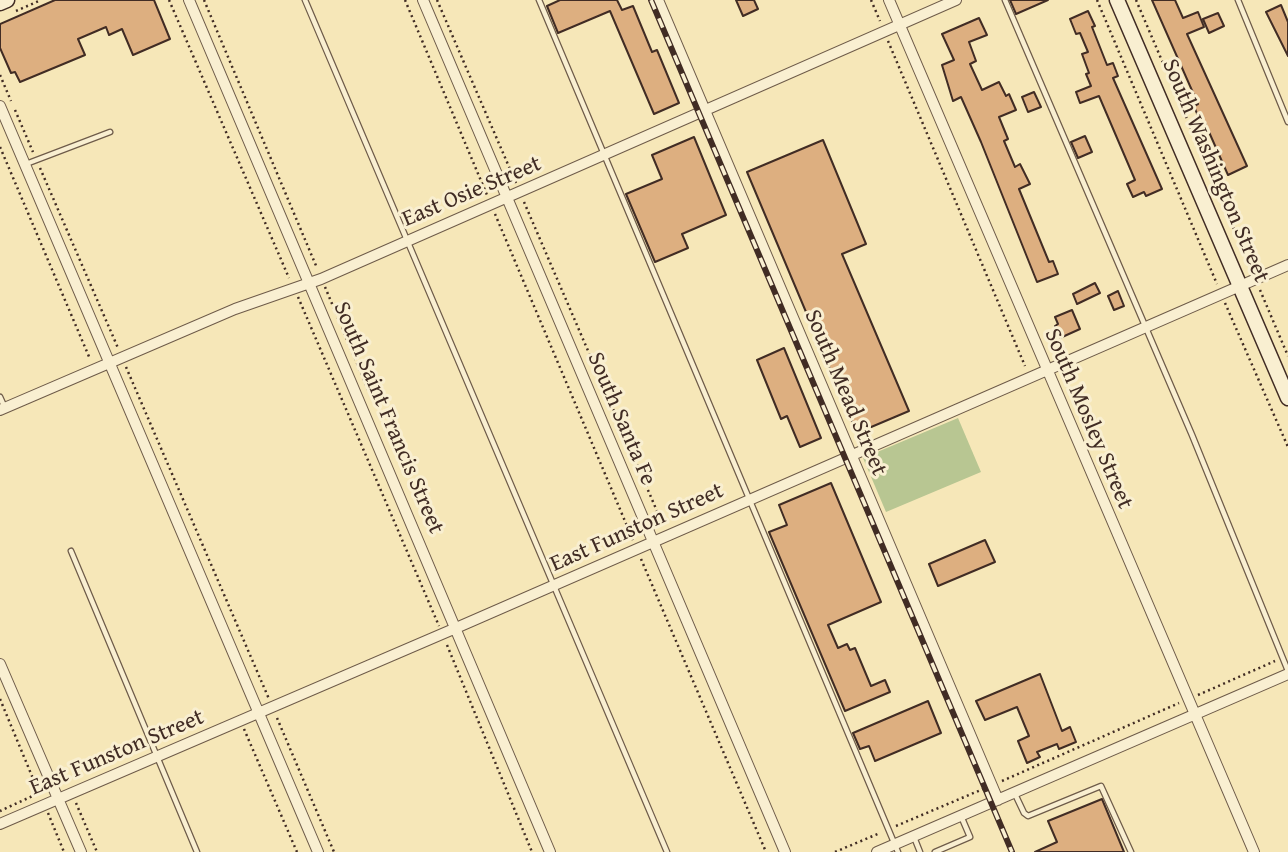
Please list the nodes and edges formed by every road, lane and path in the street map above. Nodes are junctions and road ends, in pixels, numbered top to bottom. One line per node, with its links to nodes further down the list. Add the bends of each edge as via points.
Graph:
1 (41, 0): 19 (path)
2 (169, 0): 40 (path)
3 (189, 0): 38 (street, South Saint Francis Street)
4 (204, 0): 36 (path)
5 (305, 0): 34 (lane)
6 (405, 0): 33 (path)
7 (423, 0): 32 (street, South Santa Fe)
8 (437, 0): 31 (path)
9 (539, 0): 28 (lane)
10 (659, 0): 24 (street, South Mead Street)
11 (871, 0): 21 (path)
12 (889, 0): 20 (street, South Mosley Street)
13 (956, 0): 20 (street, East Osie Street)
14 (1005, 0): 42 (lane)
15 (1097, 0): 41 (path)
16 (1117, 0): 39 (street, South Washington Street)
17 (1136, 0): 37 (path)
18 (1238, 0): 25 (lane)
19 (6, 5)
20 (900, 25): 21 (street, East Osie Street); 48 (street, South Mosley Street)
21 (884, 32): 24 (street, East Osie Street); 47 (path)
22 (0, 75): 29 (path)
23 (0, 106): 30 (street)
24 (706, 111): 28 (street, East Osie Street); 54 (street, South Mead Street)
25 (1288, 122)
26 (110, 132): 29 (lane)
27 (0, 147): 45 (path)
28 (604, 156): 31 (street, East Osie Street); 55 (lane)
29 (37, 160): 30 (lane); 44 (path)
30 (25, 164): 46 (street)
31 (520, 192): 32 (street, East Osie Street); 56 (path)
32 (507, 198): 33 (street, East Osie Street); 57 (street, South Santa Fe)
33 (491, 205): 34 (street, East Osie Street); 58 (path)
34 (407, 242): 36 (street, East Osie Street); 60 (lane)
35 (1288, 265): 37 (street, East Funston Street)
36 (321, 278): 38 (street, East Osie Street); 49 (path)
37 (1255, 279): 39 (street, East Funston Street); 43 (path)
38 (310, 283): 40 (street, East Osie Street); 61 (street, South Saint Francis Street)
39 (1240, 286): 41 (street, East Funston Street); 51 (street, South Washington Street)
40 (294, 289): 44 (street, East Osie Street); 62 (path)
41 (1222, 294): 42 (street, East Funston Street); 53 (path)
42 (1144, 327): 48 (street, East Funston Street); 63 (lane)
43 (1288, 356)
44 (122, 357): 46 (street, East Osie Street); 68 (path)
45 (90, 359)
46 (109, 363): 52 (street, East Osie Street); 69 (street)
47 (1026, 366)
48 (1046, 370): 54 (street, East Funston Street); 67 (street, South Mosley Street)
49 (369, 392)
50 (0, 397): 52 (lane)
51 (1288, 398)
52 (2, 409)
53 (1288, 447)
54 (851, 455): 55 (street, East Funston Street); 72 (street, South Mead Street)
55 (750, 499): 57 (street, East Funston Street); 81 (lane)
56 (663, 525)
57 (653, 542): 58 (street, East Funston Street); 94 (street, South Santa Fe)
58 (637, 549): 60 (street, East Funston Street); 93 (path)
59 (71, 551): 71 (lane)
60 (554, 585): 61 (street, East Funston Street); 92 (lane)
61 (456, 628): 62 (street, East Funston Street); 91 (street, South Saint Francis Street)
62 (442, 634): 68 (street, East Funston Street); 90 (path)
63 (1283, 658): 65 (lane); 67 (path)
64 (0, 664): 74 (street)
65 (1288, 672): 70 (street)
66 (0, 699): 78 (path, via 39,793)
67 (1188, 699): 70 (street, South Mosley Street); 72 (path)
68 (273, 707): 69 (street, East Funston Street); 89 (path)
69 (260, 713): 71 (street, East Funston Street); 88 (street)
70 (1195, 715): 73 (street); 100 (street, South Mosley Street)
71 (156, 757): 74 (street, East Funston Street); 87 (lane)
72 (992, 785): 75 (street, South Mead Street); 81 (path)
73 (1015, 793): 75 (street); 99 (lane, via 1028,816 1101,786)
74 (58, 799): 77 (street, East Funston Street); 85 (street)
75 (998, 800): 79 (street)
76 (75, 802): 86 (path)
77 (44, 805): 80 (street, East Funston Street); 84 (path)
78 (0, 811)
79 (961, 816): 82 (street); 98 (lane, via 970,837)
80 (0, 824)
81 (889, 829): 83 (lane); 95 (path)
82 (914, 836): 83 (street); 97 (lane)
83 (897, 848): 96 (street)
84 (64, 852)
85 (81, 852)
86 (97, 852)
87 (197, 852)
88 (318, 852)
89 (334, 852)
90 (532, 852)
91 (550, 852)
92 (667, 852)
93 (766, 852)
94 (785, 852)
95 (835, 852)
96 (877, 852)
97 (920, 852)
98 (935, 852)
99 (1131, 852)
100 (1254, 852)

